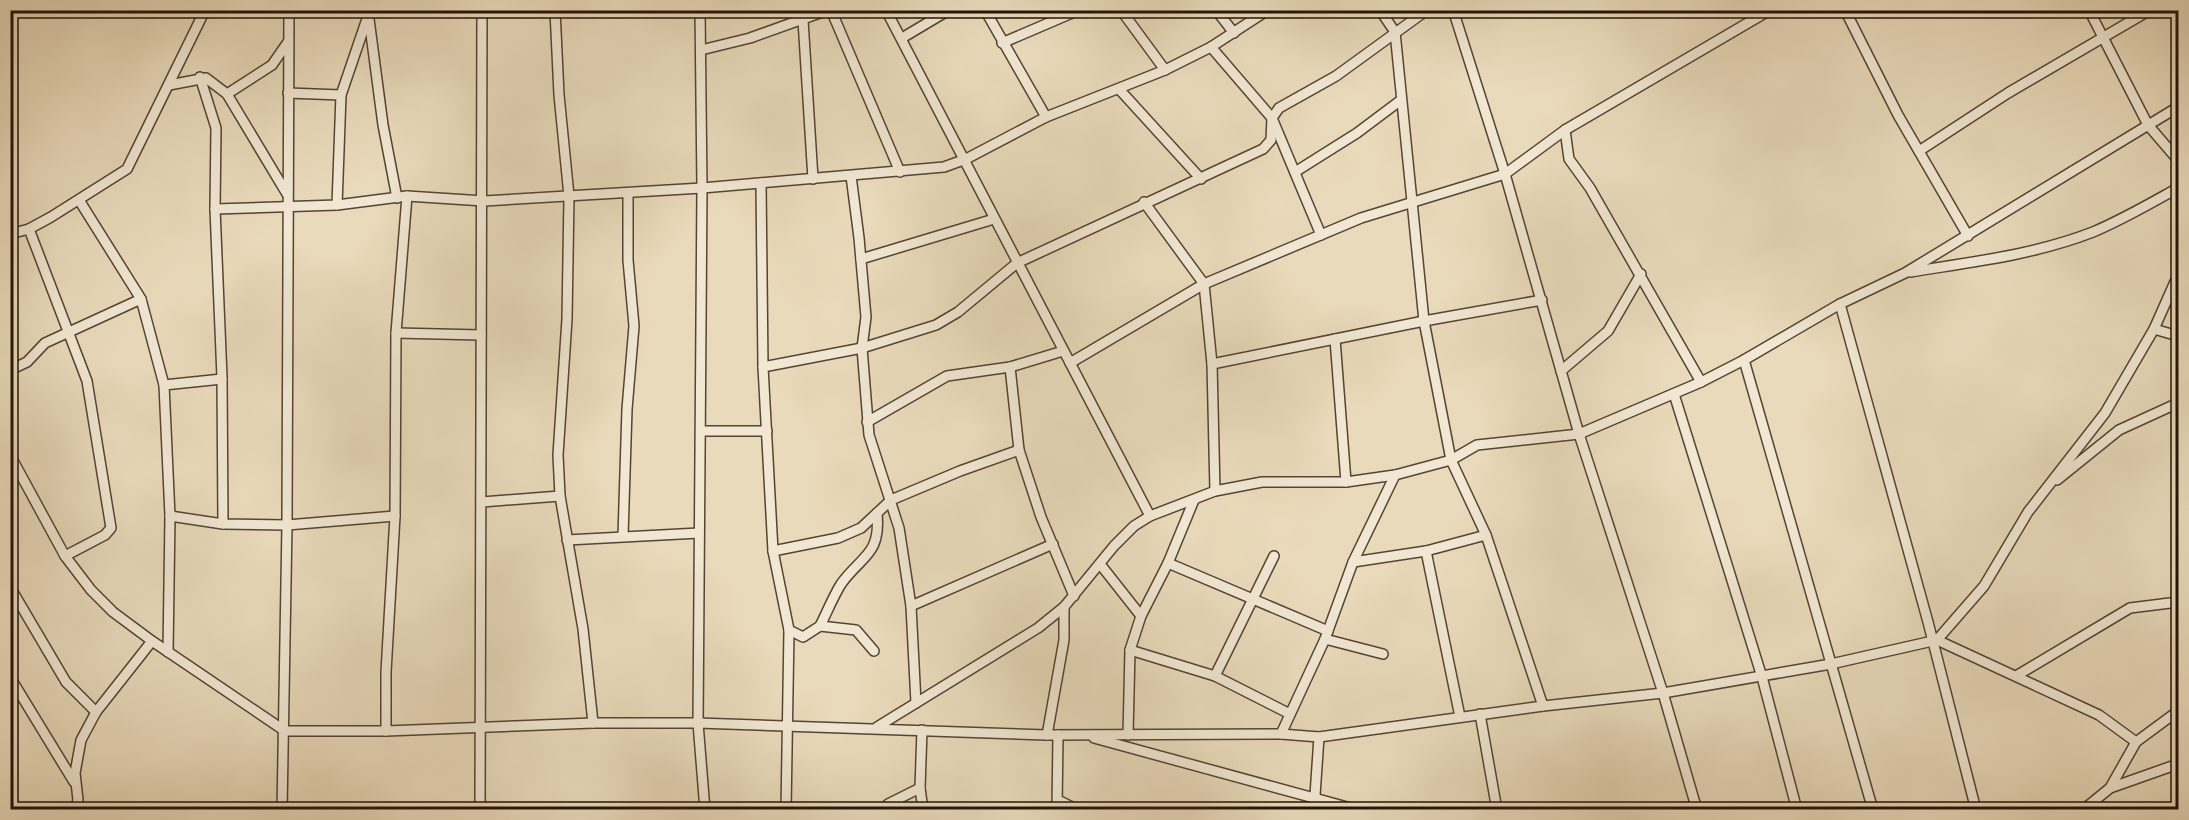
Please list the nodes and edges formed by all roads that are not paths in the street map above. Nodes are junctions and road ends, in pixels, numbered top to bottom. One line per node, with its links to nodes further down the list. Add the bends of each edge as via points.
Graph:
1 (205, 10): 34 (street)
2 (289, 10): 28 (street)
3 (482, 10): 62 (street)
4 (555, 10): 59 (street)
5 (699, 10): 31 (street)
6 (830, 10): 23 (street); 48 (street)
7 (886, 10): 26 (street)
8 (949, 10): 26 (street)
9 (985, 10): 29 (street)
10 (1079, 10): 29 (street)
11 (1121, 10): 32 (street)
12 (1216, 10): 24 (street)
13 (1268, 10): 24 (street)
14 (1380, 10): 25 (street)
15 (1427, 10): 25 (street)
16 (1464, 10): 21 (street)
17 (1770, 10): 44 (street)
18 (1845, 10): 45 (street)
19 (2089, 10): 27 (street)
20 (2150, 10): 27 (street)
21 (1453, 13): 50 (street)
22 (369, 14): 38 (street); 60 (street, via 383,125)
23 (803, 20): 31 (street); 52 (street)
24 (1234, 33): 30 (street)
25 (1395, 33): 39 (street); 42 (street, via 1336,76 1286,103)
26 (902, 38): 46 (street)
27 (2102, 40): 43 (street); 45 (street, via 2008,93)
28 (288, 42): 36 (street); 37 (street, via 272,64)
29 (1002, 43): 41 (street)
30 (1211, 47): 32 (street); 42 (street)
31 (701, 50): 55 (street)
32 (1165, 70): 35 (street)
33 (200, 78): 34 (street); 37 (street, via 210,80); 67 (street, via 216,128)
34 (169, 85): 61 (street, via 127,169)
35 (1119, 89): 41 (street); 53 (street)
36 (288, 93): 38 (street); 58 (street)
37 (227, 94): 58 (street)
38 (341, 94): 65 (street)
39 (1401, 100): 49 (street, via 1358,133); 63 (street)
40 (2178, 107): 43 (street)
41 (1046, 117): 46 (street)
42 (1272, 118): 49 (street); 53 (street, via 1269,145)
43 (2148, 125): 47 (street); 72 (street)
44 (1565, 130): 50 (street); 76 (street, via 1569,159)
45 (1919, 151): 72 (street)
46 (966, 159): 48 (street, via 944,167); 68 (street)
47 (2178, 160)
48 (900, 171): 51 (street)
49 (1295, 172): 71 (street)
50 (1505, 174): 63 (street); 80 (street)
51 (851, 176): 52 (street); 73 (street)
52 (813, 179): 54 (street)
53 (1201, 179): 64 (street)
54 (761, 183): 55 (street); 94 (street)
55 (702, 188): 57 (street); 104 (street)
56 (2178, 188): 75 (street, via 2093,232 1981,261)
57 (628, 193): 59 (street); 126 (street, via 628,260 634,326)
58 (289, 196): 66 (street)
59 (569, 196): 62 (street); 114 (street, via 567,319 558,445)
60 (402, 197): 62 (street); 65 (street); 85 (street)
61 (79, 200): 69 (street); 79 (street)
62 (484, 201): 86 (street)
63 (1410, 201): 71 (street); 82 (street)
64 (1144, 202): 74 (street); 78 (street)
65 (337, 205): 66 (street)
66 (289, 208): 67 (street); 123 (street)
67 (215, 209): 98 (street)
68 (994, 219): 73 (street); 74 (street)
69 (29, 229): 70 (street); 84 (street)
70 (10, 234)
71 (1321, 235): 78 (street)
72 (1968, 236): 75 (street)
73 (861, 259): 89 (street, via 866,317)
74 (1017, 263): 89 (street, via 958,312 936,325); 90 (street)
75 (1905, 273): 81 (street)
76 (1641, 274): 97 (street, via 1608,331); 99 (street)
77 (2178, 275): 83 (street)
78 (1204, 284): 92 (street); 93 (street)
79 (141, 299): 84 (street); 100 (street)
80 (1542, 300): 82 (street); 97 (street)
81 (1840, 304): 91 (street); 146 (street)
82 (1424, 321): 88 (street); 109 (street)
83 (2154, 329): 87 (street); 113 (street, via 2105,413)
84 (70, 332): 96 (street, via 45,343 27,362); 131 (street, via 87,381 111,528)
85 (396, 333): 86 (street); 120 (street)
86 (482, 335): 117 (street)
87 (2178, 336)
88 (1335, 339): 93 (street); 111 (street)
89 (862, 348): 94 (street); 103 (street)
90 (1063, 351): 92 (street); 95 (street)
91 (1744, 360): 99 (street); 152 (street)
92 (1070, 363): 121 (street)
93 (1212, 364): 112 (street)
94 (763, 367): 105 (street)
95 (1010, 367): 103 (street, via 947,376); 107 (street)
96 (10, 370)
97 (1561, 371): 106 (street)
98 (222, 379): 100 (street); 122 (street)
99 (1701, 382): 101 (street)
100 (164, 385): 119 (street)
101 (1674, 394): 106 (street); 156 (street)
102 (2178, 403): 113 (street, via 2119,430)
103 (867, 422): 115 (street)
104 (701, 431): 105 (street); 124 (street)
105 (767, 431): 129 (street)
106 (1579, 434): 109 (street, via 1484,443); 157 (street)
107 (1019, 450): 115 (street); 128 (street)
108 (10, 455): 131 (street)
109 (1450, 460): 110 (street); 125 (street)
110 (1395, 475): 111 (street); 133 (street)
111 (1346, 482): 112 (street, via 1262,482)
112 (1215, 491): 116 (street)
113 (2044, 491): 146 (street, via 1984,586)
114 (560, 496): 117 (street); 127 (street)
115 (891, 500): 118 (street); 140 (street)
116 (1194, 500): 121 (street); 134 (street)
117 (482, 502): 168 (street)
118 (877, 513): 129 (street, via 861,528 838,538); 143 (street, via 879,534 870,553 841,584)
119 (170, 516): 122 (street); 150 (street)
120 (395, 516): 123 (street); 172 (street)
121 (1150, 516): 135 (street, via 1134,526)
122 (223, 524): 123 (street)
123 (287, 525): 171 (street)
124 (699, 533): 126 (street); 166 (street)
125 (1486, 535): 130 (street); 159 (street)
126 (623, 536): 127 (street)
127 (567, 540): 165 (street)
128 (1053, 544): 137 (street); 140 (street)
129 (773, 551): 144 (street)
130 (1426, 551): 133 (street); 164 (street)
131 (65, 556): 147 (street, via 113,612)
132 (1274, 556): 138 (street)
133 (1353, 562): 145 (street)
134 (1167, 563): 138 (street); 142 (street)
135 (1100, 564): 137 (street); 142 (street)
136 (10, 588): 161 (street, via 66,682)
137 (1074, 596): 141 (street)
138 (1252, 601): 145 (street); 153 (street)
139 (2178, 602): 154 (street, via 2130,608)
140 (911, 606): 158 (street)
141 (1064, 607): 158 (street, via 1038,628); 175 (street, via 1064,640)
142 (1141, 616): 148 (street)
143 (820, 626): 144 (street, via 803,637); 149 (street, via 856,630)
144 (789, 630): 167 (street)
145 (1326, 635): 151 (street); 162 (street)
146 (1935, 640): 152 (street); 154 (street); 201 (street)
147 (152, 641): 150 (street); 161 (street)
148 (1130, 650): 153 (street); 177 (street)
149 (874, 651)
150 (168, 652): 171 (street)
151 (1383, 654)
152 (1831, 664): 156 (street); 200 (street)
153 (1215, 676): 162 (street)
154 (2016, 676): 179 (street, via 2099,715)
155 (10, 677): 181 (street)
156 (1762, 677): 157 (street); 199 (street)
157 (1664, 693): 159 (street); 186 (street)
158 (916, 703): 169 (street)
159 (1543, 706): 163 (street)
160 (2178, 711): 179 (street)
161 (96, 712): 181 (street, via 81,740)
162 (1290, 714): 174 (street)
163 (1480, 714): 164 (street); 197 (street)
164 (1460, 717): 178 (street)
165 (594, 723): 166 (street); 168 (street)
166 (698, 723): 167 (street); 190 (street)
167 (785, 726): 169 (street); 191 (street)
168 (480, 729): 172 (street); 189 (street)
169 (872, 729): 170 (street)
170 (922, 730): 175 (street); 182 (street)
171 (285, 731): 172 (street); 188 (street)
172 (386, 731)
173 (1079, 734): 176 (street); 177 (street); 184 (street)
174 (1281, 734): 177 (street); 178 (street)
175 (1047, 735): 176 (street)
176 (1058, 735): 185 (street)
177 (1128, 735)
178 (1319, 737): 184 (street)
179 (2136, 742): 183 (street)
180 (2178, 764): 183 (street)
181 (75, 784): 187 (street)
182 (920, 788): 192 (street); 193 (street)
183 (2110, 788): 202 (street)
184 (1313, 798): 195 (street); 196 (street)
185 (1057, 805): 194 (street)
186 (1697, 808): 198 (street)
187 (75, 810)
188 (282, 810)
189 (480, 810)
190 (705, 810)
191 (786, 810)
192 (883, 810)
193 (923, 810)
194 (1078, 810)
195 (1314, 810)
196 (1358, 810)
197 (1497, 810)
198 (1644, 810)
199 (1797, 810)
200 (1873, 810)
201 (1976, 810)
202 (2083, 810)

